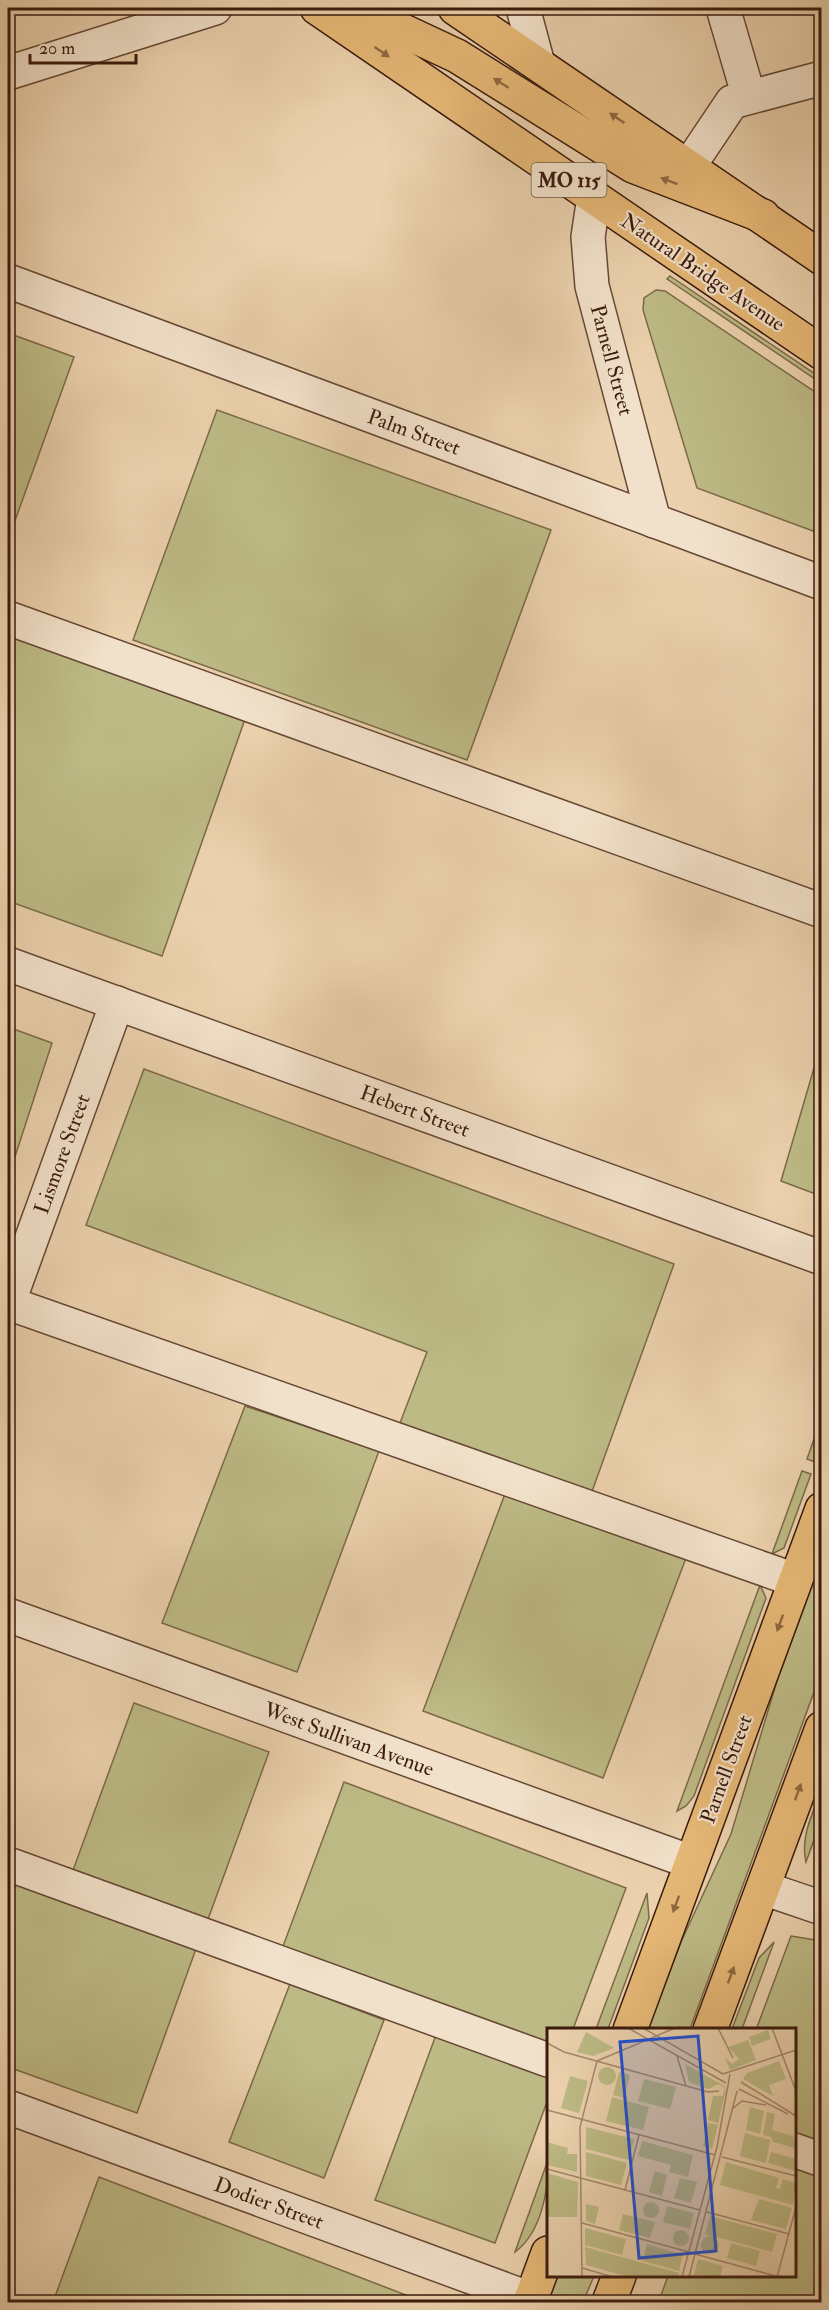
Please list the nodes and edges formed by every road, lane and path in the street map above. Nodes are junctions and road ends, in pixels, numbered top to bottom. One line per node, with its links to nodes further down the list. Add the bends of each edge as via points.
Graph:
1 (215, 8): 8 (street)
2 (317, 8): 12 (main road, Natural Bridge Avenue / MO 115, one-way to 12)
3 (344, 8): 13 (main road, one-way to 3, via 633,166 457,56)
4 (455, 8): 7 (main road)
5 (523, 8): 7 (street)
6 (723, 8): 10 (street)
7 (538, 64): 11 (main road, one-way to 7)
8 (8, 73)
9 (822, 78): 10 (street)
10 (749, 97): 11 (street, via 732,102)
11 (689, 166): 13 (main road)
12 (594, 197): 16 (main road, Natural Bridge Avenue / MO 115); 17 (street, Parnell Street, via 588,237 592,286)
13 (763, 216): 14 (main road)
14 (822, 258)
15 (8, 281): 17 (street, Palm Street)
16 (822, 353)
17 (654, 521): 18 (street, Palm Street)
18 (822, 583)
19 (8, 618): 20 (street)
20 (822, 910)
21 (8, 964): 22 (street, Hebert Street)
22 (117, 1003): 23 (street, Hebert Street); 24 (street, Lismore Street)
23 (822, 1258)
24 (8, 1304): 26 (street)
25 (822, 1509): 26 (main road, Parnell Street)
26 (795, 1580): 29 (main road, Parnell Street, one-way to 29)
27 (8, 1615): 29 (street, West Sullivan Avenue)
28 (822, 1728): 31 (main road, one-way to 28)
29 (692, 1862): 33 (main road, Parnell Street, one-way to 33)
30 (8, 1864): 35 (street)
31 (763, 1888): 32 (street); 34 (main road, one-way to 31)
32 (822, 1908)
33 (631, 2028)
34 (711, 2028)
35 (547, 2059)
36 (8, 2107): 41 (street, Dodier Street)
37 (796, 2150): 38 (street)
38 (822, 2160)
39 (547, 2258): 41 (main road)
40 (619, 2277): 42 (main road)
41 (531, 2301)
42 (609, 2302)

